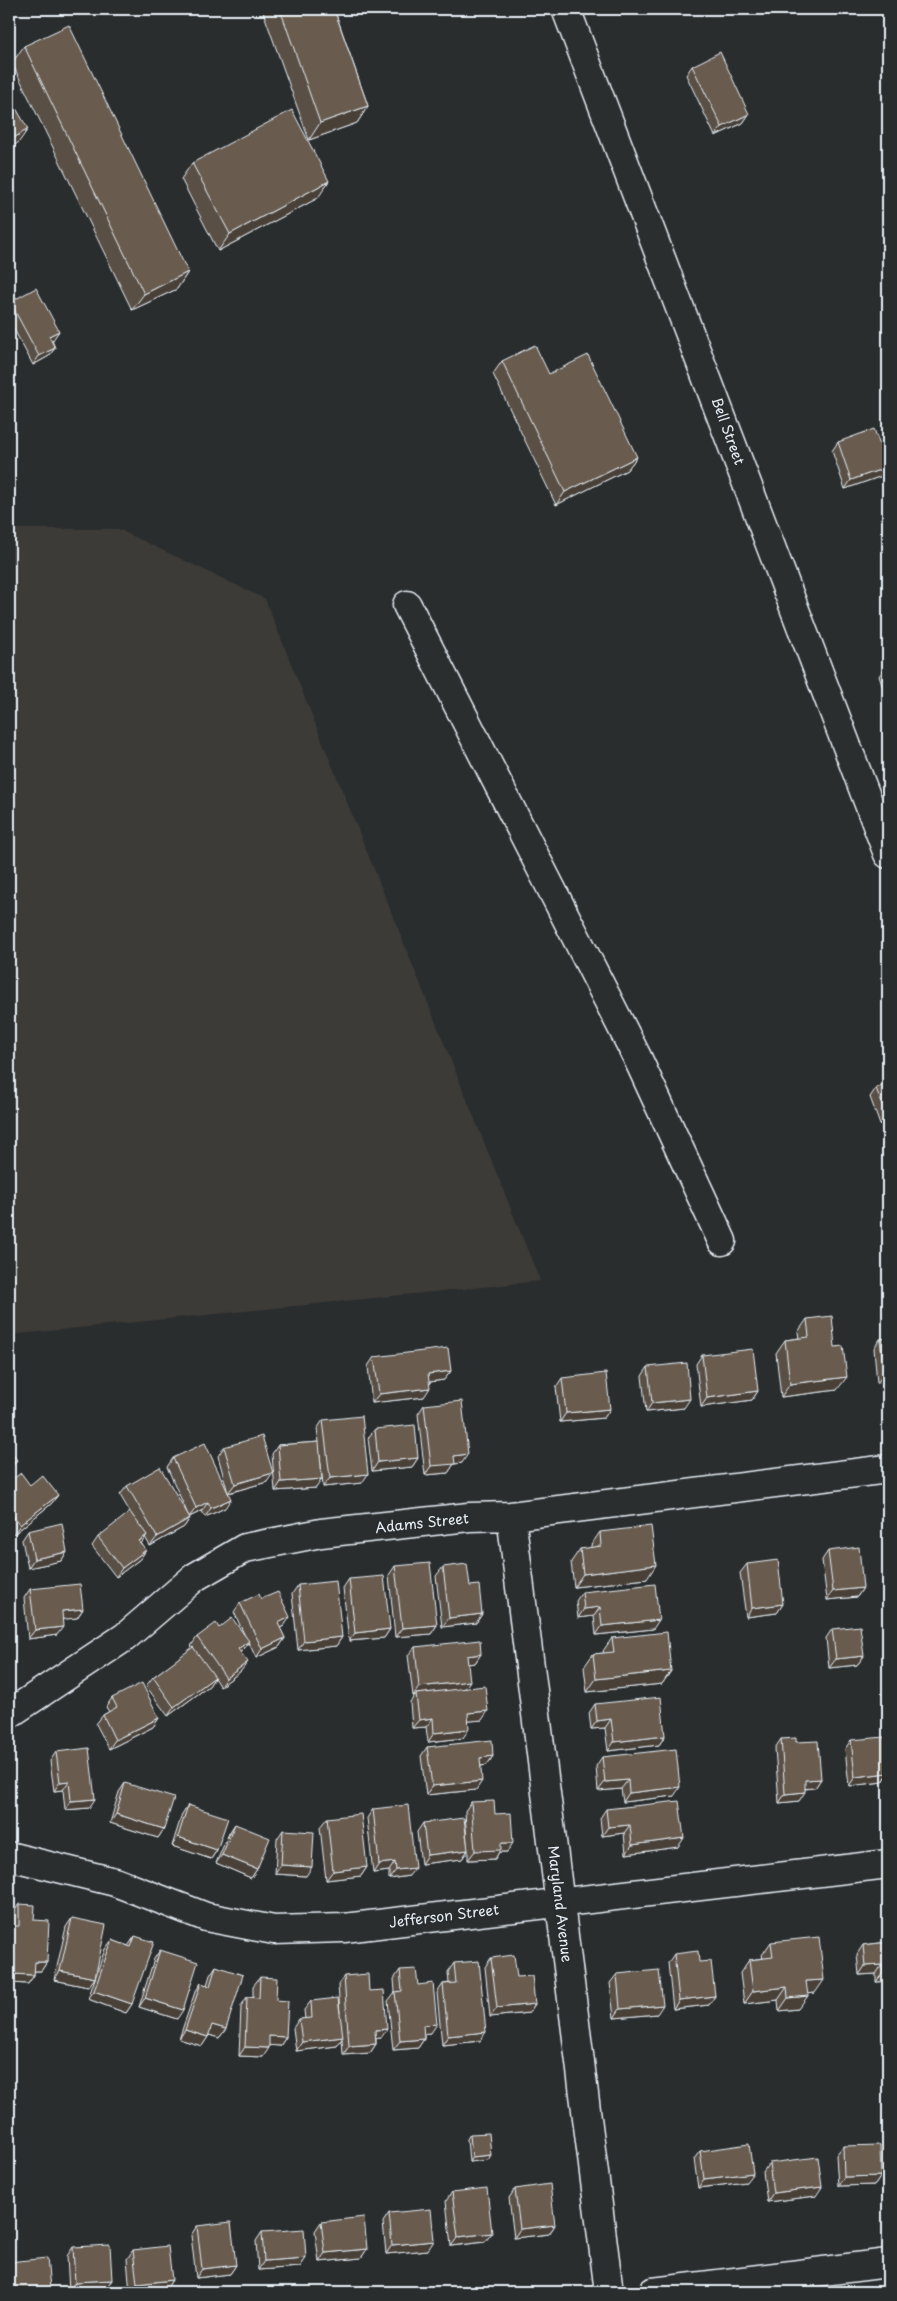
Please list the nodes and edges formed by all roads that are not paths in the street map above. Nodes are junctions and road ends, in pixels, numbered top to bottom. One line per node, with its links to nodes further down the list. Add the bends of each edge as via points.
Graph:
1 (566, 9): 3 (street, Bell Street)
2 (407, 605): 4 (street, via 632,1048)
3 (888, 854)
4 (722, 1241)
5 (888, 1469): 6 (street, Adams Street)
6 (511, 1516): 7 (street, Adams Street, via 470,1517 321,1533 245,1548 195,1577 125,1637); 10 (street, Maryland Avenue)
7 (9, 1714)
8 (10, 1848): 10 (street, Jefferson Street, via 115,1882 206,1917 274,1930 344,1928)
9 (888, 1864): 10 (street, Jefferson Street)
10 (560, 1902): 12 (street, Maryland Avenue)
11 (888, 2263): 13 (street)
12 (609, 2292)
13 (653, 2292)

